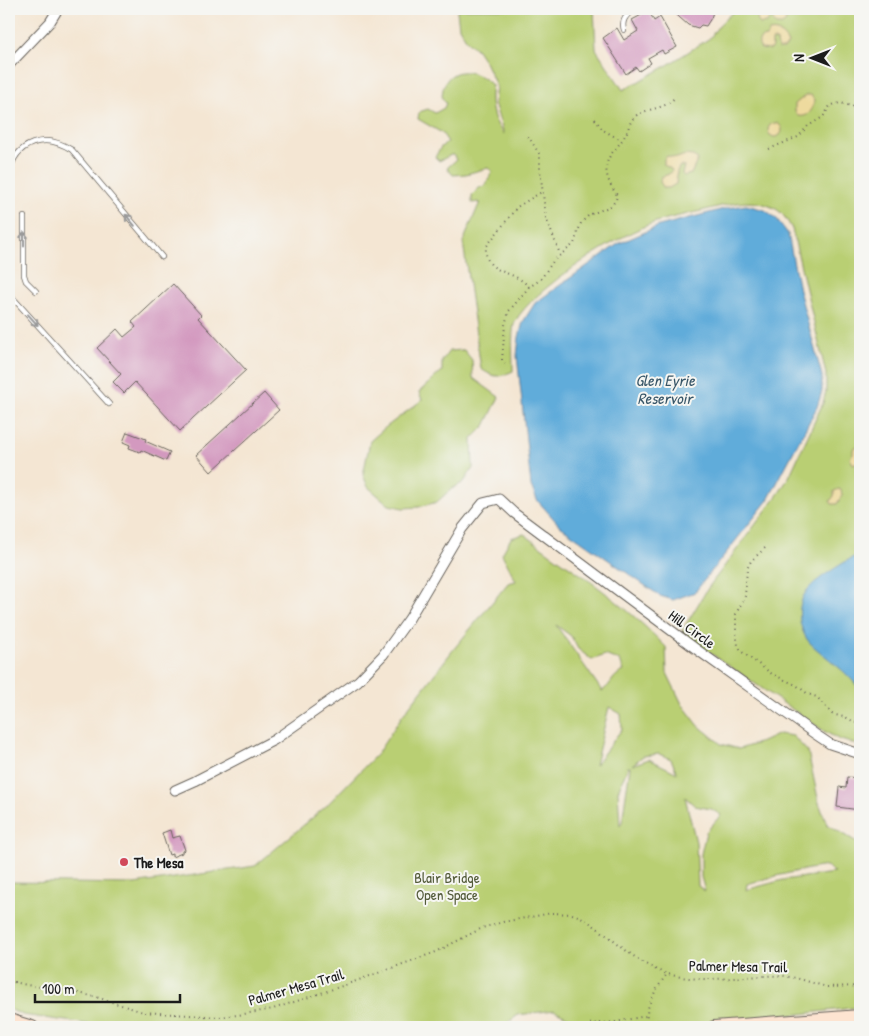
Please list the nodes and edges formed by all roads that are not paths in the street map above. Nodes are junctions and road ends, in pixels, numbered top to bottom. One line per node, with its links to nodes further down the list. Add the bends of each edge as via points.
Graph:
1 (58, 9): 4 (street, via 50,22)
2 (634, 9): 3 (lane, via 624,18)
3 (624, 30)
4 (9, 65)
5 (9, 174): 7 (lane, one-way to 5, via 72,150 61,143 48,140 24,148 14,158)
6 (24, 217): 9 (lane, one-way to 6, via 24,275)
7 (162, 257)
8 (9, 289): 10 (lane, one-way to 10, via 13,298)
9 (36, 291)
10 (109, 404)
11 (860, 754): 12 (street, Hill Circle, via 830,744 815,734 696,649 499,499 483,503 462,529 409,619 383,655 358,681 274,740)
12 (175, 790)
13 (860, 1016): 16 (main road)
14 (9, 1020): 15 (main road)
15 (32, 1027)
16 (714, 1027)

